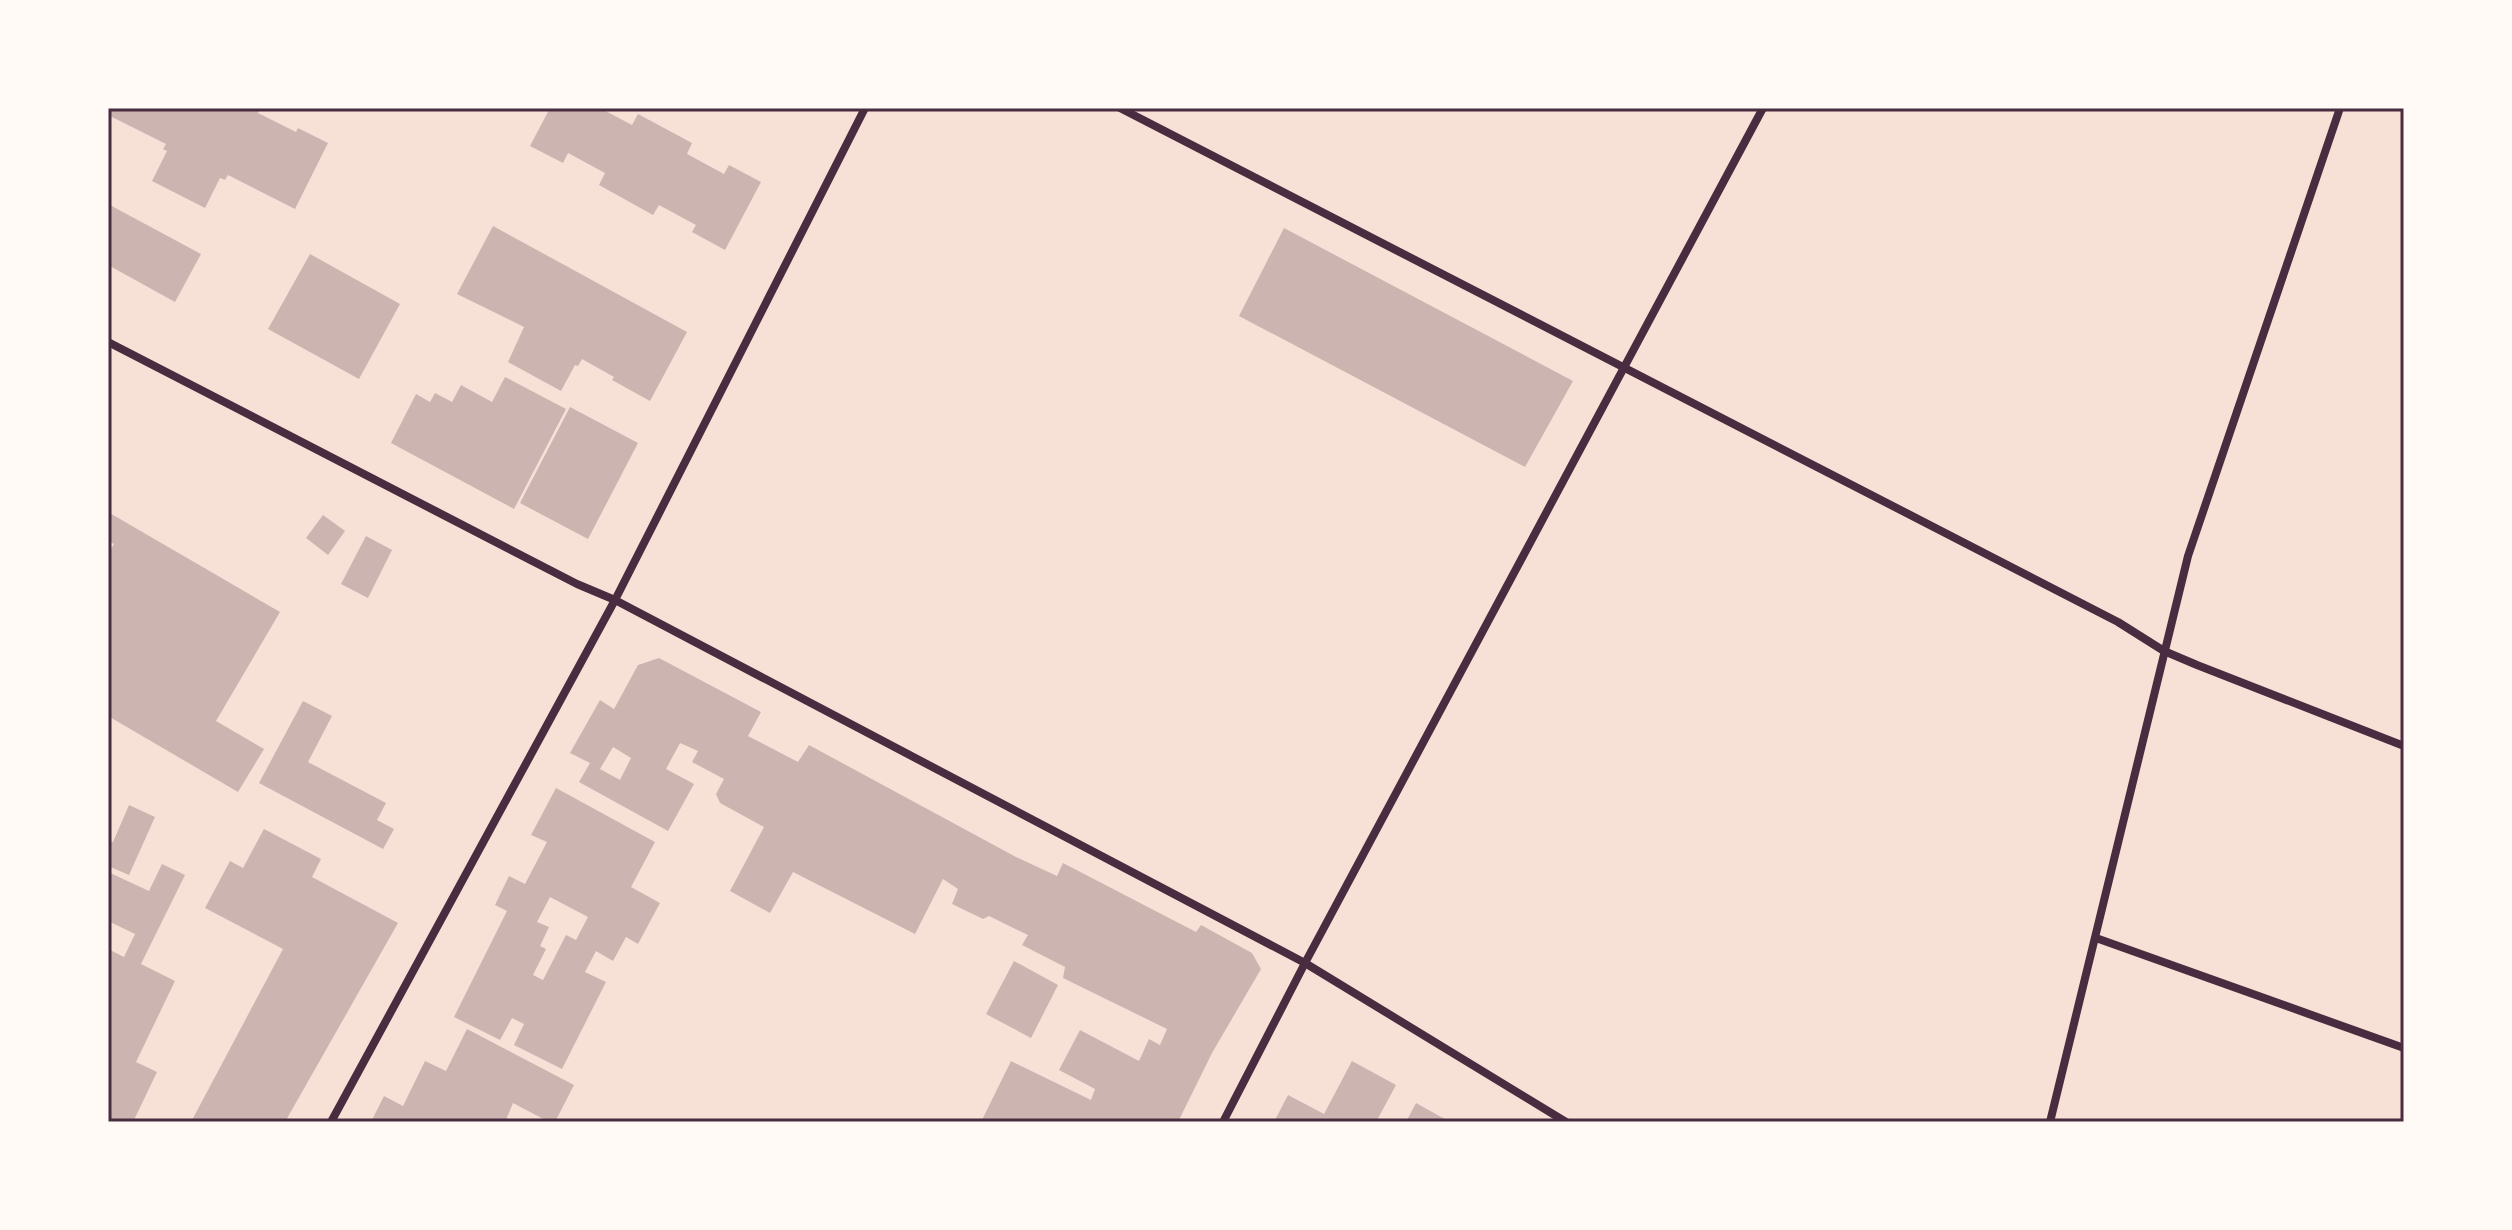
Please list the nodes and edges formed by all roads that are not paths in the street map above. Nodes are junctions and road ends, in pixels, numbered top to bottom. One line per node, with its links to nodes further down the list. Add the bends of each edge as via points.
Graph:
1 (865, 108): 7 (street)
2 (1120, 108): 6 (street)
3 (1763, 108): 6 (street)
4 (2340, 108): 8 (street, via 2188,556)
5 (108, 342): 7 (street)
6 (1623, 367): 8 (street, via 2118,622); 11 (street)
7 (615, 600): 11 (street); 13 (street)
8 (2164, 651): 9 (street); 10 (street)
9 (2404, 746)
10 (2096, 938): 12 (street); 16 (street)
11 (1305, 963): 14 (street); 15 (street)
12 (2404, 1048)
13 (331, 1122)
14 (1223, 1122)
15 (1566, 1122)
16 (2050, 1122)

